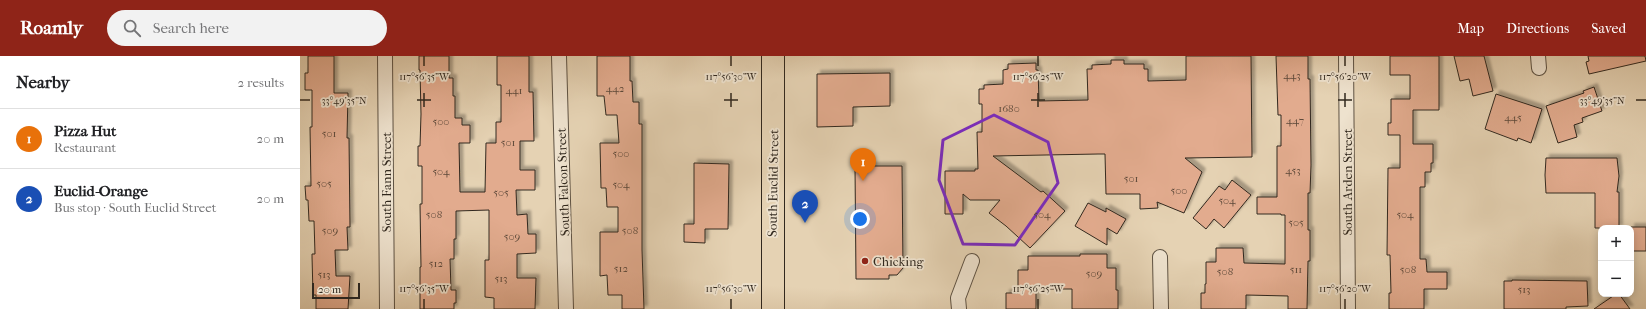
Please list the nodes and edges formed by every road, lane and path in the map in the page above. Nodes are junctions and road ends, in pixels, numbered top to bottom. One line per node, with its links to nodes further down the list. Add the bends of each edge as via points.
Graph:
1 (385, 56): 7 (street, South Fann Street)
2 (560, 56): 8 (street, South Falcon Street)
3 (773, 56): 9 (main road, South Euclid Street)
4 (1346, 56): 12 (street, South Arden Street)
5 (1160, 257): 11 (street)
6 (972, 260): 10 (street, via 958,298)
7 (387, 309)
8 (566, 309)
9 (773, 309)
10 (959, 309)
11 (1161, 309)
12 (1348, 309)

